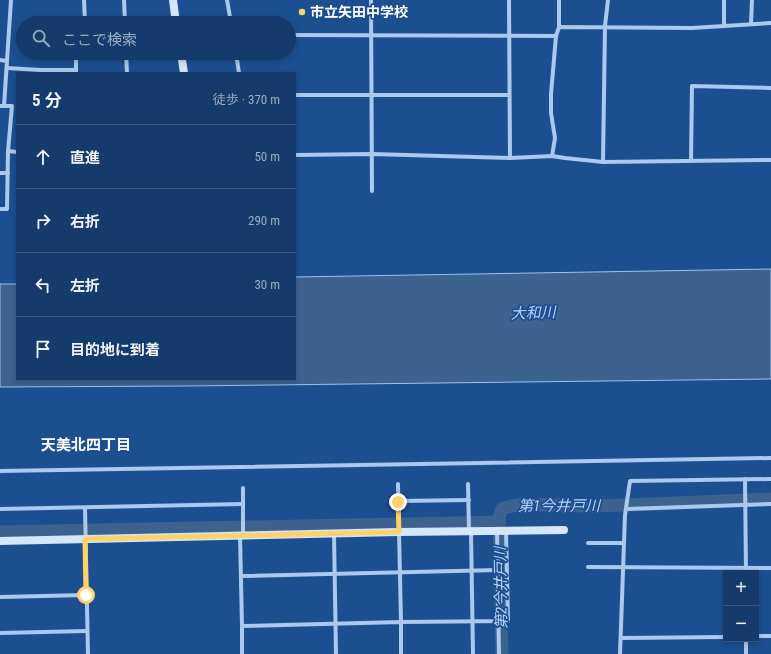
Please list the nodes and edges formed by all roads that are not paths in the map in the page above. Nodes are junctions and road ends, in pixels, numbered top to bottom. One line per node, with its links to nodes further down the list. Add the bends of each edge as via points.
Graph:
1 (11, 0): 30 (street)
2 (84, 0): 12 (street)
3 (124, 0): 13 (street)
4 (173, 0): 14 (street)
5 (227, 0): 15 (street)
6 (371, 0): 22 (street)
7 (509, 0): 23 (street)
8 (559, 0): 20 (street)
9 (608, 0): 18 (street)
10 (724, 0): 19 (street)
11 (752, 0): 17 (street)
12 (85, 16)
13 (125, 16)
14 (175, 16)
15 (230, 16)
16 (771, 23): 17 (street)
17 (751, 24): 19 (street)
18 (605, 26): 19 (street); 20 (street); 50 (street)
19 (724, 26)
20 (559, 27): 24 (street)
21 (296, 35): 22 (street)
22 (371, 36): 23 (street); 39 (street)
23 (509, 36): 24 (street); 37 (street)
24 (556, 36): 46 (street, via 552,94 555,138)
25 (0, 60): 30 (street)
26 (76, 60): 32 (street)
27 (126, 60): 33 (street)
28 (182, 60): 34 (street)
29 (237, 60): 35 (street)
30 (7, 61): 31 (street)
31 (7, 68): 32 (street); 40 (street)
32 (76, 71)
33 (127, 72)
34 (184, 72)
35 (239, 72)
36 (771, 88): 49 (street, via 692,86)
37 (509, 94): 39 (street); 47 (street)
38 (296, 95): 39 (street)
39 (371, 95): 44 (street)
40 (2, 106): 41 (street, via 12,106)
41 (15, 114): 42 (street)
42 (8, 151): 43 (street); 52 (street)
43 (16, 152)
44 (372, 154): 45 (street); 47 (street); 53 (street)
45 (296, 155)
46 (552, 156): 47 (street); 50 (street)
47 (510, 158)
48 (771, 160): 49 (street)
49 (691, 161): 50 (street)
50 (603, 162)
51 (0, 173): 52 (street)
52 (8, 173): 54 (street, via 7,209)
53 (372, 191)
54 (0, 209)
55 (771, 458): 56 (street)
56 (0, 471)
57 (771, 479): 58 (street)
58 (745, 480): 66 (street); 69 (street, via 630,481)
59 (398, 484): 63 (street)
60 (468, 484): 62 (street)
61 (243, 488): 65 (street)
62 (469, 500): 63 (street); 71 (street)
63 (398, 501): 73 (street)
64 (771, 504): 66 (street)
65 (243, 505): 67 (street); 75 (street)
66 (745, 505): 69 (street); 85 (street)
67 (84, 508): 68 (street); 76 (street)
68 (0, 509)
69 (626, 509): 79 (street)
70 (564, 530): 72 (street)
71 (470, 531): 72 (street); 73 (street); 87 (street)
72 (502, 531): 83 (street); 95 (street, via 508,621)
73 (399, 532): 74 (street); 88 (street)
74 (334, 534): 75 (street); 89 (street)
75 (242, 535): 76 (street); 90 (street)
76 (85, 538): 77 (street); 91 (street)
77 (0, 541)
78 (588, 543): 79 (street)
79 (624, 543): 81 (street)
80 (588, 567): 81 (street)
81 (623, 568): 84 (street); 103 (street)
82 (771, 568): 86 (street)
83 (498, 570): 87 (street); 95 (street)
84 (723, 570)
85 (746, 570)
86 (754, 570)
87 (471, 571): 88 (street); 94 (street)
88 (400, 573): 89 (street); 93 (street)
89 (335, 574): 90 (street); 96 (street)
90 (241, 576): 97 (street)
91 (86, 595): 92 (street); 98 (street)
92 (0, 597)
93 (401, 622): 94 (street); 96 (street); 108 (street)
94 (472, 622): 95 (street); 109 (street)
95 (499, 622): 110 (street)
96 (335, 624): 97 (street); 107 (street)
97 (242, 626): 106 (street)
98 (87, 631): 99 (street); 105 (street)
99 (0, 633)
100 (759, 636): 101 (street)
101 (771, 636)
102 (723, 637): 103 (street)
103 (621, 638): 111 (street)
104 (746, 642): 112 (street)
105 (88, 654)
106 (242, 654)
107 (336, 654)
108 (401, 654)
109 (473, 654)
110 (499, 654)
111 (620, 654)
112 (746, 654)

